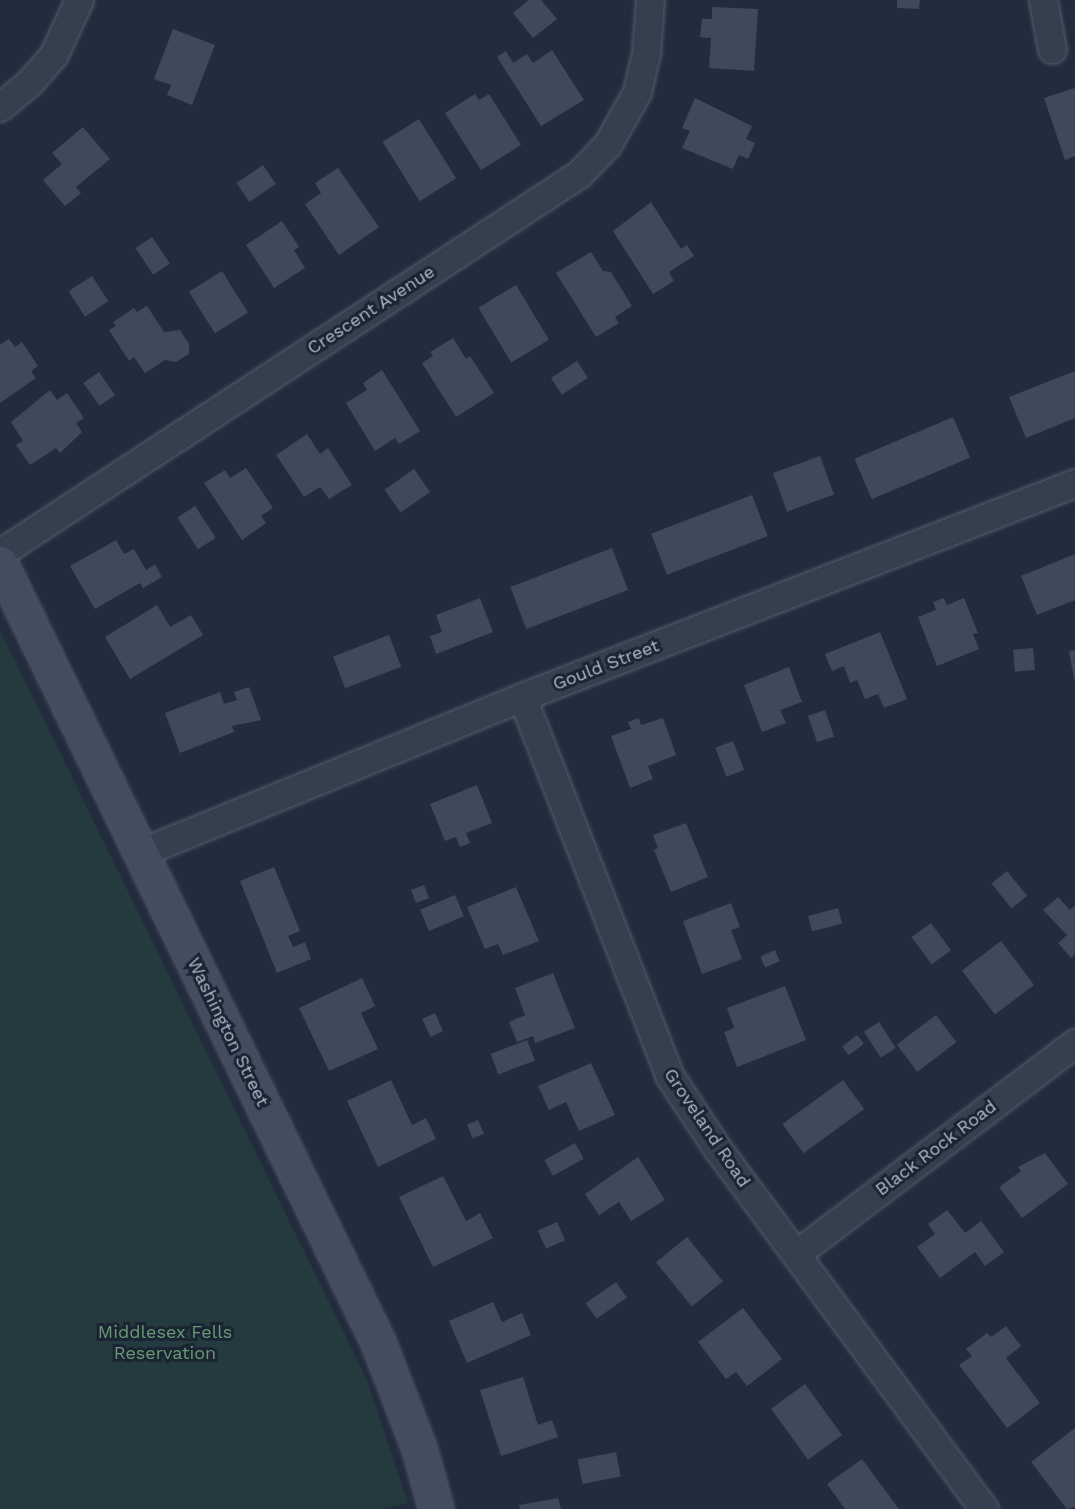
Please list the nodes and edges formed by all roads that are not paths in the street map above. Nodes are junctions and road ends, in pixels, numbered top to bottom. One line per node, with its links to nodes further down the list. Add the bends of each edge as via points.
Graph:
1 (79, 0): 5 (street, via 54,54)
2 (650, 0): 7 (street, Crescent Avenue, via 643,72 633,101 607,145 579,174)
3 (1043, 0): 4 (street)
4 (1052, 49)
5 (0, 108)
6 (1075, 483): 9 (street, Gould Street)
7 (0, 553)
8 (0, 563): 10 (main road, Washington Street)
9 (522, 697): 10 (street, Gould Street); 12 (street, Groveland Road, via 669,1075 717,1148)
10 (140, 853): 13 (main road, Washington Street, via 378,1342 419,1448)
11 (1075, 1043): 12 (street, Black Rock Road)
12 (796, 1254): 14 (street, Groveland Road)
13 (436, 1509)
14 (984, 1509)

